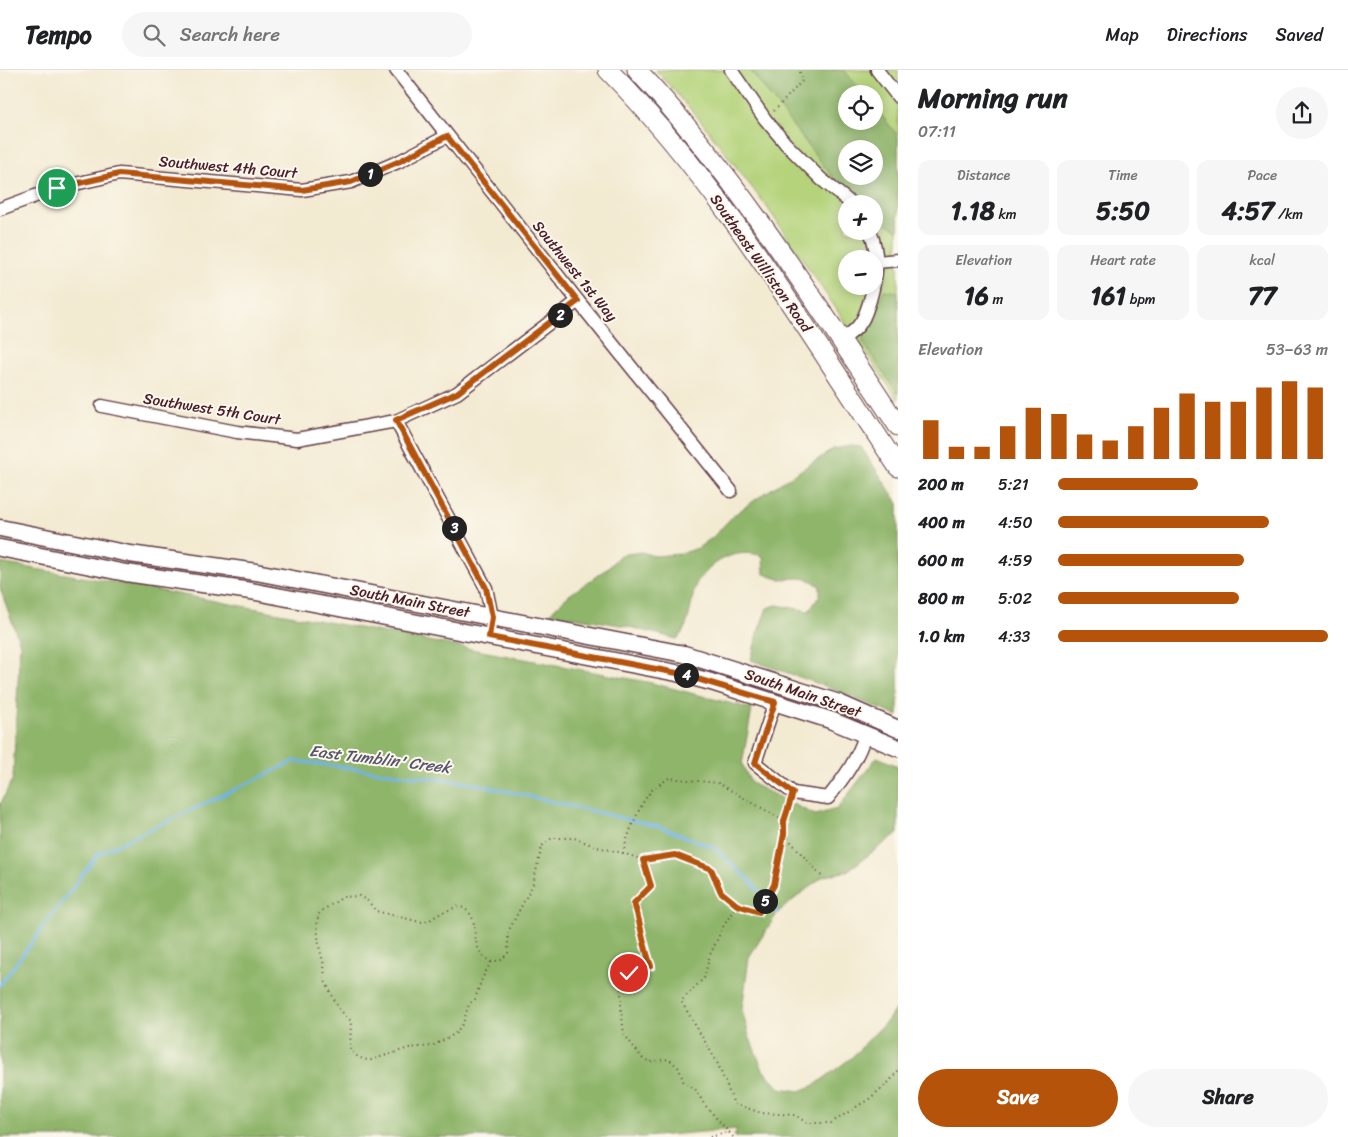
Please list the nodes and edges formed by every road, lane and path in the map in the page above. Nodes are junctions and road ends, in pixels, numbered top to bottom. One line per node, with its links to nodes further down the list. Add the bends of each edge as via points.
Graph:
1 (396, 70): 9 (street, Southwest 1st Way)
2 (608, 70): 17 (highway, Southeast Williston Road, via 672,141 716,197)
3 (637, 70): 16 (highway, Southeast Williston Road, via 740,193)
4 (730, 70): 8 (street)
5 (799, 70): 8 (path, via 802,80)
6 (876, 70): 7 (street)
7 (898, 97)
8 (765, 119): 10 (street, via 786,144)
9 (447, 136): 11 (street, Southwest 4th Court, via 351,182 302,190 119,174 57,188); 15 (street, Southwest 1st Way)
10 (841, 195)
11 (0, 209)
12 (898, 260): 13 (street)
13 (883, 261)
14 (871, 295): 16 (street, via 859,326)
15 (578, 301): 19 (street, Southwest 5th Court, via 457,393); 22 (street, Southwest 1st Way)
16 (841, 340): 17 (highway); 20 (highway, Southeast Williston Road)
17 (823, 354): 21 (highway, Southeast Williston Road)
18 (102, 406): 19 (street, Southwest 5th Court, via 237,432 297,439)
19 (396, 420): 25 (street, via 486,588)
20 (898, 426)
21 (898, 467)
22 (731, 491)
23 (0, 528): 25 (main road, South Main Street)
24 (0, 548): 26 (main road, South Main Street, via 126,573 252,591)
25 (492, 617): 26 (main road); 27 (main road, South Main Street, via 684,654)
26 (489, 637): 28 (main road, South Main Street)
27 (715, 663): 28 (main road); 30 (main road, South Main Street)
28 (711, 682): 29 (main road, South Main Street)
29 (775, 702): 32 (main road, South Main Street); 34 (street, via 755,763)
30 (859, 712): 31 (main road, South Main Street); 32 (main road)
31 (898, 729)
32 (865, 735): 33 (main road, South Main Street); 34 (street, via 861,750 828,798)
33 (898, 748)
34 (793, 793): 35 (path)
35 (784, 821): 36 (path); 37 (path, via 718,783 669,778 645,799 626,838)
36 (784, 834): 39 (path); 40 (path, via 774,885 759,912)
37 (623, 853): 38 (path); 41 (path, via 574,838 552,838 542,846 534,884 508,932 508,953 501,960)
38 (643, 860): 40 (path, via 675,855 711,869 721,892); 43 (path, via 651,886 634,903 651,966 629,973 621,985 624,1034 643,1059 651,1062 668,1059 679,1068 683,1081 696,1090 704,1104)
39 (822, 877)
40 (737, 905): 42 (path, via 710,955 704,978 681,1001 717,1062 734,1104 762,1113 795,1115 807,1123 831,1122 869,1098)
41 (491, 962): 41 (path, via 482,956 476,944 473,916 459,906 420,922 376,911 368,900 348,896 333,902 318,916 316,926 325,981 339,1009 351,1021 350,1050 366,1060 410,1048 432,1046 452,1036 463,1023)
42 (898, 1071)
43 (730, 1132): 44 (path); 45 (path)
44 (710, 1137)
45 (734, 1137)

